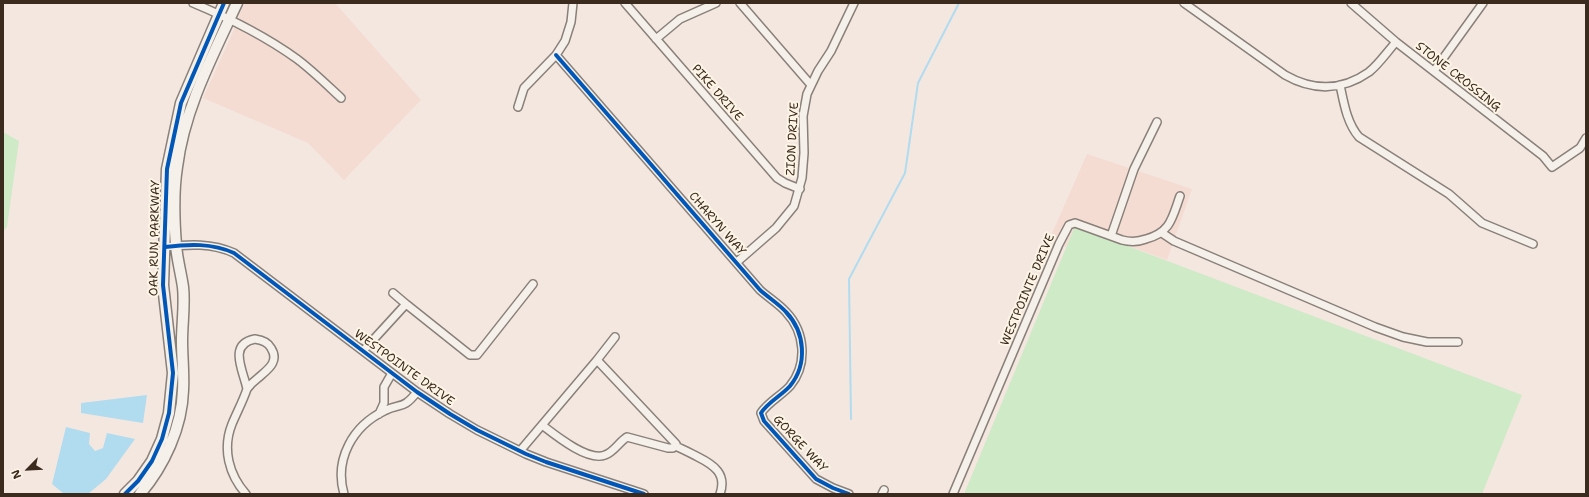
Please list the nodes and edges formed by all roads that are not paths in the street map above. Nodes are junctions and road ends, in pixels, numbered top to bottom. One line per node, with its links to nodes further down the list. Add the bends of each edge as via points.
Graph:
1 (193, 3): 12 (street)
2 (224, 3): 12 (street, OAK RUN PARKWAY)
3 (237, 3): 13 (street, OAK RUN PARKWAY)
4 (574, 3): 16 (street, via 568,33)
5 (625, 3): 14 (street, PIKE DRIVE)
6 (716, 3): 14 (street, via 680,19)
7 (740, 3): 18 (street)
8 (854, 3): 18 (street, ZION DRIVE)
9 (1184, 3): 19 (street, via 1298,82 1318,86)
10 (1351, 3): 15 (street, STONE CROSSING)
11 (1484, 3): 17 (street)
12 (219, 15): 13 (street); 30 (street, OAK RUN PARKWAY, via 181,103 165,186)
13 (230, 19): 20 (street, via 298,60); 29 (street, OAK RUN PARKWAY, via 196,96 181,142 175,185)
14 (656, 39): 24 (street, PIKE DRIVE, via 777,178)
15 (1396, 42): 17 (street, STONE CROSSING); 19 (street, via 1369,72)
16 (556, 55): 21 (street, via 524,88); 31 (street, CHARYN WAY)
17 (1434, 71): 23 (street, STONE CROSSING, via 1543,156 1552,167 1580,148)
18 (811, 85): 24 (street, ZION DRIVE, via 803,116 804,153)
19 (1340, 85): 28 (street, via 1350,122 1359,137 1449,194 1482,223)
20 (340, 98)
21 (518, 106)
22 (1157, 122): 27 (street, via 1134,170)
23 (1586, 138)
24 (800, 189): 31 (street, ZION DRIVE, via 794,206 776,228)
25 (1180, 196): 26 (street, via 1170,224)
26 (1162, 233): 27 (street, WESTPOINTE DRIVE, via 1132,242); 36 (street, via 1174,241 1382,330 1427,342)
27 (1111, 236): 56 (street, WESTPOINTE DRIVE, via 1075,223 1070,224)
28 (1533, 244)
29 (176, 246): 30 (street, WESTPOINTE DRIVE); 37 (street, WESTPOINTE DRIVE, via 208,246 234,253); 50 (street, OAK RUN PARKWAY, via 184,302 182,405 163,459)
30 (165, 247): 49 (street, OAK RUN PARKWAY, via 164,298 173,373 169,413 162,439 152,461)
31 (736, 262): 44 (street, CHARYN WAY, via 760,290 791,318 802,346 801,363 794,380)
32 (534, 284): 34 (street, via 477,355 470,355)
33 (393, 293): 34 (street)
34 (406, 304): 37 (street)
35 (615, 337): 38 (street)
36 (1458, 342)
37 (363, 351): 39 (street, WESTPOINTE DRIVE)
38 (597, 360): 46 (street); 47 (street, via 675,442)
39 (392, 373): 41 (street, WESTPOINTE DRIVE); 42 (street, via 384,387)
40 (247, 389): 40 (street, via 274,361 271,347 264,341 251,340 240,349 239,362); 51 (street, via 232,424 227,444 234,478)
41 (417, 392): 43 (street, via 406,404); 48 (street, WESTPOINTE DRIVE, via 478,430)
42 (384, 399): 43 (street); 45 (street)
43 (395, 407): 45 (street)
44 (761, 413): 55 (street, GORGE WAY, via 764,421 816,479)
45 (378, 414): 52 (street, via 360,428 345,451 341,474)
46 (542, 425): 47 (street, via 571,446 600,456 609,453 627,438 668,448); 48 (street)
47 (675, 446): 54 (street, via 717,469 722,478)
48 (520, 450): 53 (street, WESTPOINTE DRIVE, via 546,462)
49 (125, 494)
50 (140, 494)
51 (246, 494)
52 (344, 494)
53 (644, 494)
54 (720, 494)
55 (849, 494)
56 (953, 494)

